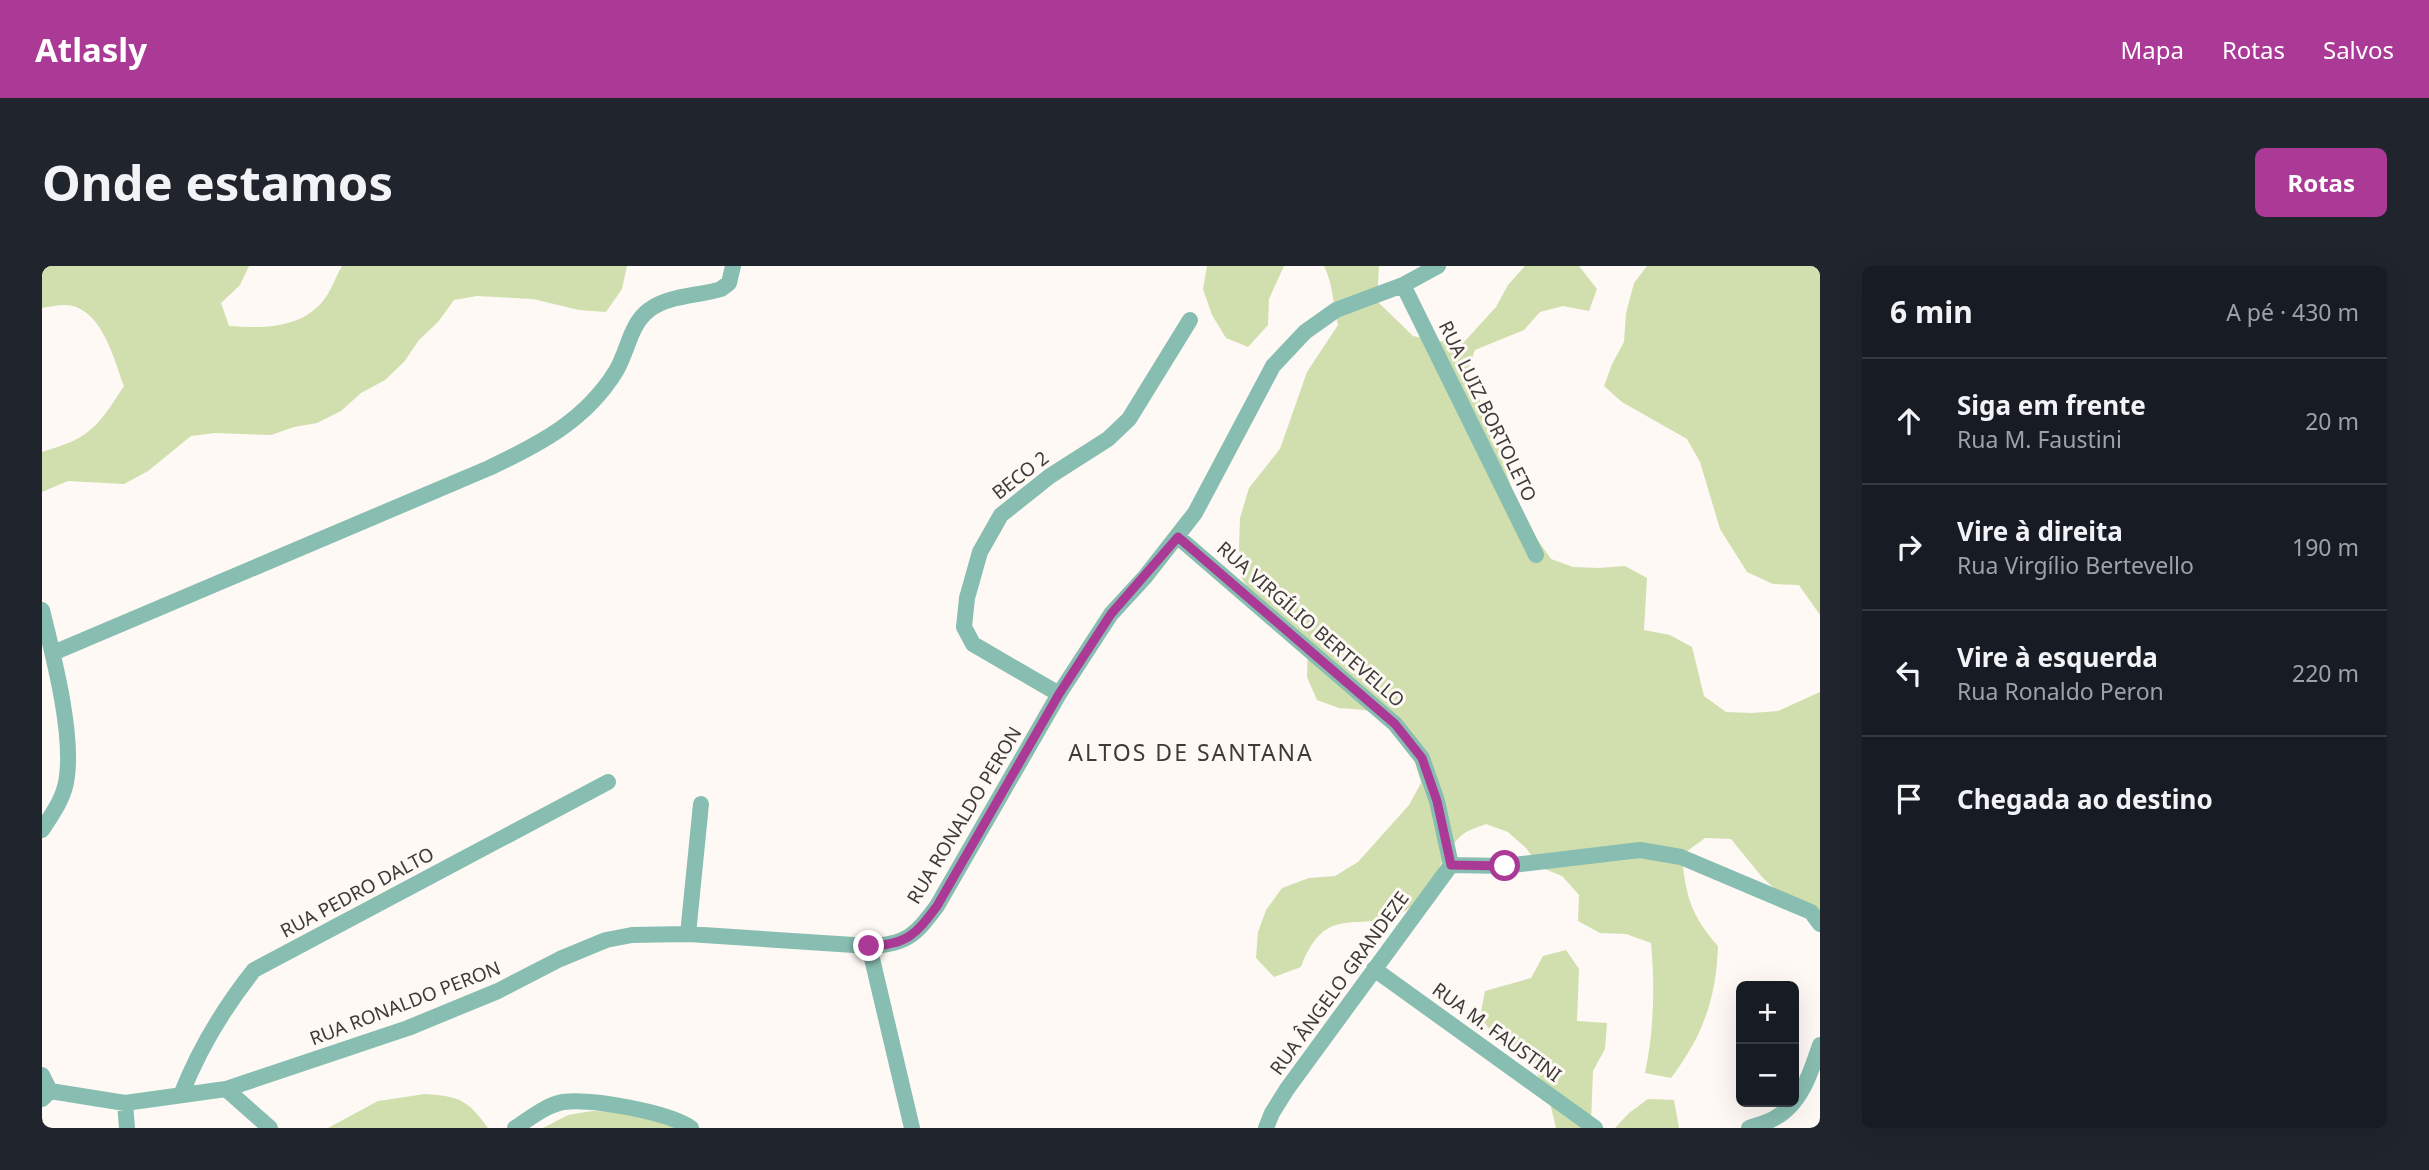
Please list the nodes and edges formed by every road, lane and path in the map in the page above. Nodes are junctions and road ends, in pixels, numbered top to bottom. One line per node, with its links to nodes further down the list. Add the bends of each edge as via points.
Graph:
1 (733, 266): 8 (street, via 729,283 721,289 652,307 642,315 616,371 595,397 565,428 530,449)
2 (1437, 266): 3 (street, RUA RONALDO PERON)
3 (1404, 285): 5 (street, RUA RONALDO PERON, via 1336,310 1304,332 1273,366); 6 (street, RUA LUIZ BORTOLETO)
4 (1190, 320): 9 (street, BECO 2, via 1129,419 1001,515 980,552 964,627 973,644)
5 (1178, 537): 9 (street, RUA RONALDO PERON, via 1111,614); 13 (street, RUA VIRGÍLIO BERTEVELLO, via 1395,724 1422,758)
6 (1536, 555)
7 (42, 610): 8 (street)
8 (53, 653): 12 (street, via 67,737 67,777 59,804)
9 (1059, 694): 16 (street, RUA RONALDO PERON, via 926,921 905,941)
10 (608, 782): 22 (street, RUA PEDRO DALTO, via 254,970 227,1004)
11 (701, 804): 15 (street)
12 (42, 830)
13 (1451, 865): 14 (street, via 1505,866 1640,850 1681,857 1811,912); 17 (street, RUA ÂNGELO GRANDEZE)
14 (1820, 924)
15 (688, 934): 16 (street, RUA RONALDO PERON); 20 (street, RUA RONALDO PERON, via 606,940 408,1028)
16 (869, 946): 28 (street)
17 (1374, 969): 29 (street, RUA ÂNGELO GRANDEZE, via 1287,1089); 30 (street, RUA M. FAUSTINI)
18 (1820, 1045): 31 (street, via 1805,1086 1792,1105)
19 (42, 1075): 21 (street)
20 (226, 1089): 22 (street, RUA RONALDO PERON); 25 (street)
21 (46, 1095): 23 (street, RUA RONALDO PERON)
22 (181, 1095): 23 (street, RUA RONALDO PERON)
23 (125, 1103): 24 (street)
24 (127, 1128)
25 (270, 1128)
26 (515, 1128): 27 (street, via 562,1102 666,1116)
27 (691, 1128)
28 (912, 1128)
29 (1266, 1128)
30 (1595, 1128)
31 (1749, 1128)

